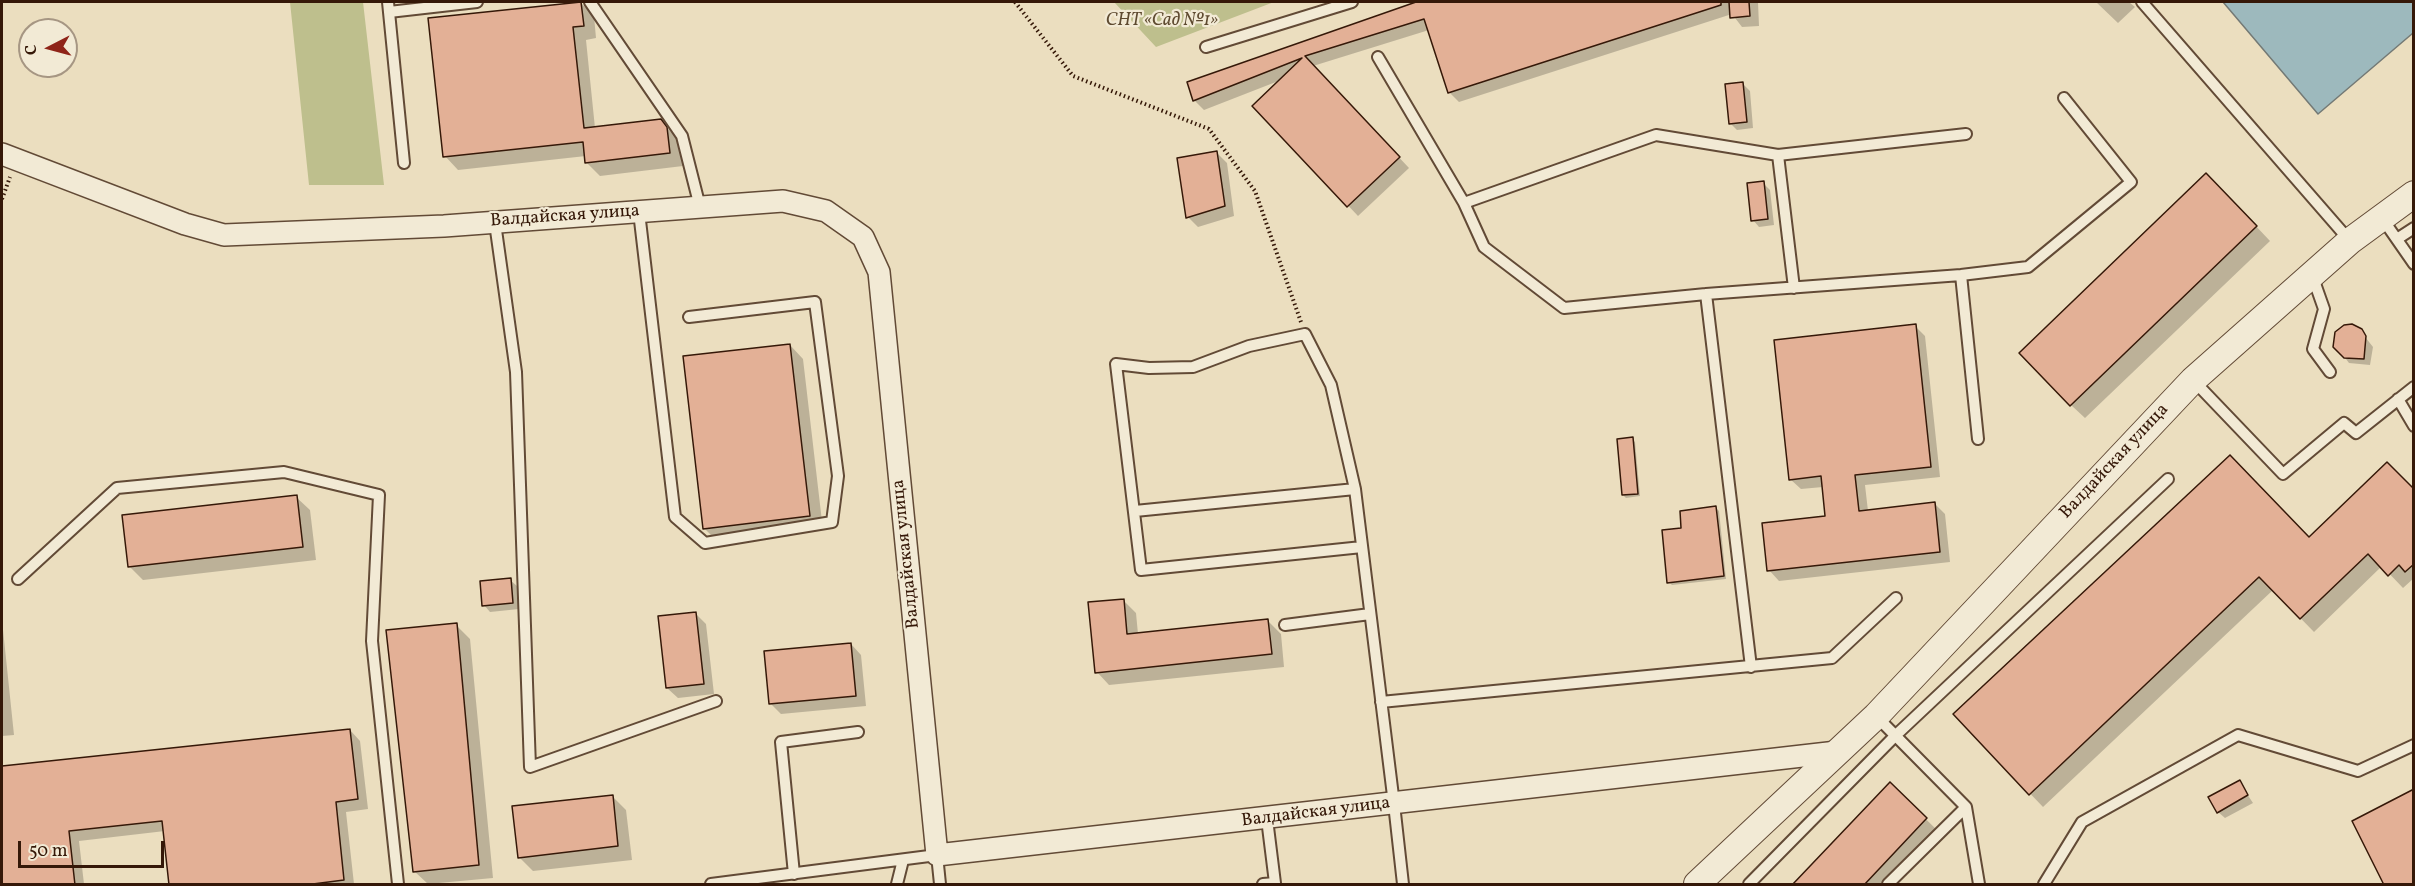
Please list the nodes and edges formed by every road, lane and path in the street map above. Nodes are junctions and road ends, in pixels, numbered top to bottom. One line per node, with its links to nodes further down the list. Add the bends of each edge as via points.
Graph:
1 (477, 2): 6 (lane)
2 (590, 2): 16 (lane, via 682,136)
3 (1015, 2): 29 (path, via 1073,76 1209,129 1255,191)
4 (1352, 2): 7 (lane)
5 (2142, 2): 22 (lane)
6 (389, 7): 13 (lane)
7 (1206, 46)
8 (1378, 57): 15 (lane)
9 (2064, 98): 24 (lane, via 2131,182 2028,267)
10 (1966, 134): 12 (lane)
11 (2, 154): 19 (street, Валдайская улица, via 225,236)
12 (1778, 155): 15 (lane, via 1656,135); 26 (lane)
13 (404, 163)
14 (2414, 194): 18 (street, Валдайская улица)
15 (1464, 203): 27 (lane, via 1484,247 1564,308)
16 (700, 207): 17 (street, Валдайская улица); 55 (street, Валдайская улица, via 783,201 826,211 863,237 879,272)
17 (639, 212): 19 (street, Валдайская улица); 28 (lane, via 675,517 705,543 832,522 838,476 815,302)
18 (2382, 217): 21 (lane); 22 (street, Валдайская улица)
19 (495, 223): 45 (lane, via 516,372 530,767)
20 (2414, 228): 21 (lane)
21 (2397, 239): 23 (lane)
22 (2350, 241): 25 (street, Валдайская улица)
23 (2414, 264)
24 (1961, 275): 26 (lane); 35 (lane)
25 (2312, 275): 30 (lane, via 2324,309 2313,348); 31 (street, Валдайская улица)
26 (1794, 288): 27 (lane)
27 (1706, 294): 44 (lane)
28 (689, 317)
29 (1305, 334): 37 (lane, via 1331,385); 38 (lane, via 1249,346 1193,367 1116,364)
30 (2330, 372)
31 (2193, 380): 33 (lane, via 2283,474 2344,423 2356,433); 47 (street, Валдайская улица)
32 (2414, 387): 33 (lane)
33 (2398, 399): 34 (lane)
34 (2414, 426)
35 (1978, 440)
36 (2168, 479): 49 (lane)
37 (1355, 489): 38 (lane); 39 (lane)
38 (1135, 511): 39 (lane, via 1141,570)
39 (1362, 548): 42 (lane)
40 (18, 579): 58 (lane, via 117,488 284,472 379,495 372,641)
41 (1896, 598): 44 (lane, via 1832,658)
42 (1370, 614): 43 (lane); 46 (lane)
43 (1285, 625)
44 (1751, 667): 46 (lane)
45 (716, 701)
46 (1381, 702): 52 (lane)
47 (1876, 716): 49 (lane); 51 (street, Валдайская улица)
48 (858, 732): 57 (lane, via 781,742)
49 (1896, 735): 53 (lane); 65 (lane)
50 (2414, 746): 68 (lane, via 2358,771 2238,735 2082,822)
51 (1837, 752): 52 (street, Валдайская улица); 64 (street, Валдайская улица)
52 (1394, 804): 54 (street, Валдайская улица); 63 (lane)
53 (1966, 807): 66 (lane); 67 (lane)
54 (1267, 819): 55 (street, Валдайская улица); 62 (lane, via 1275,883)
55 (937, 855): 56 (lane); 61 (lane)
56 (903, 860): 57 (lane); 60 (lane)
57 (794, 874): 59 (lane)
58 (398, 885)
59 (711, 885)
60 (897, 885)
61 (940, 885)
62 (1263, 885)
63 (1403, 885)
64 (1697, 885)
65 (1749, 885)
66 (1888, 885)
67 (1979, 885)
68 (2044, 885)

